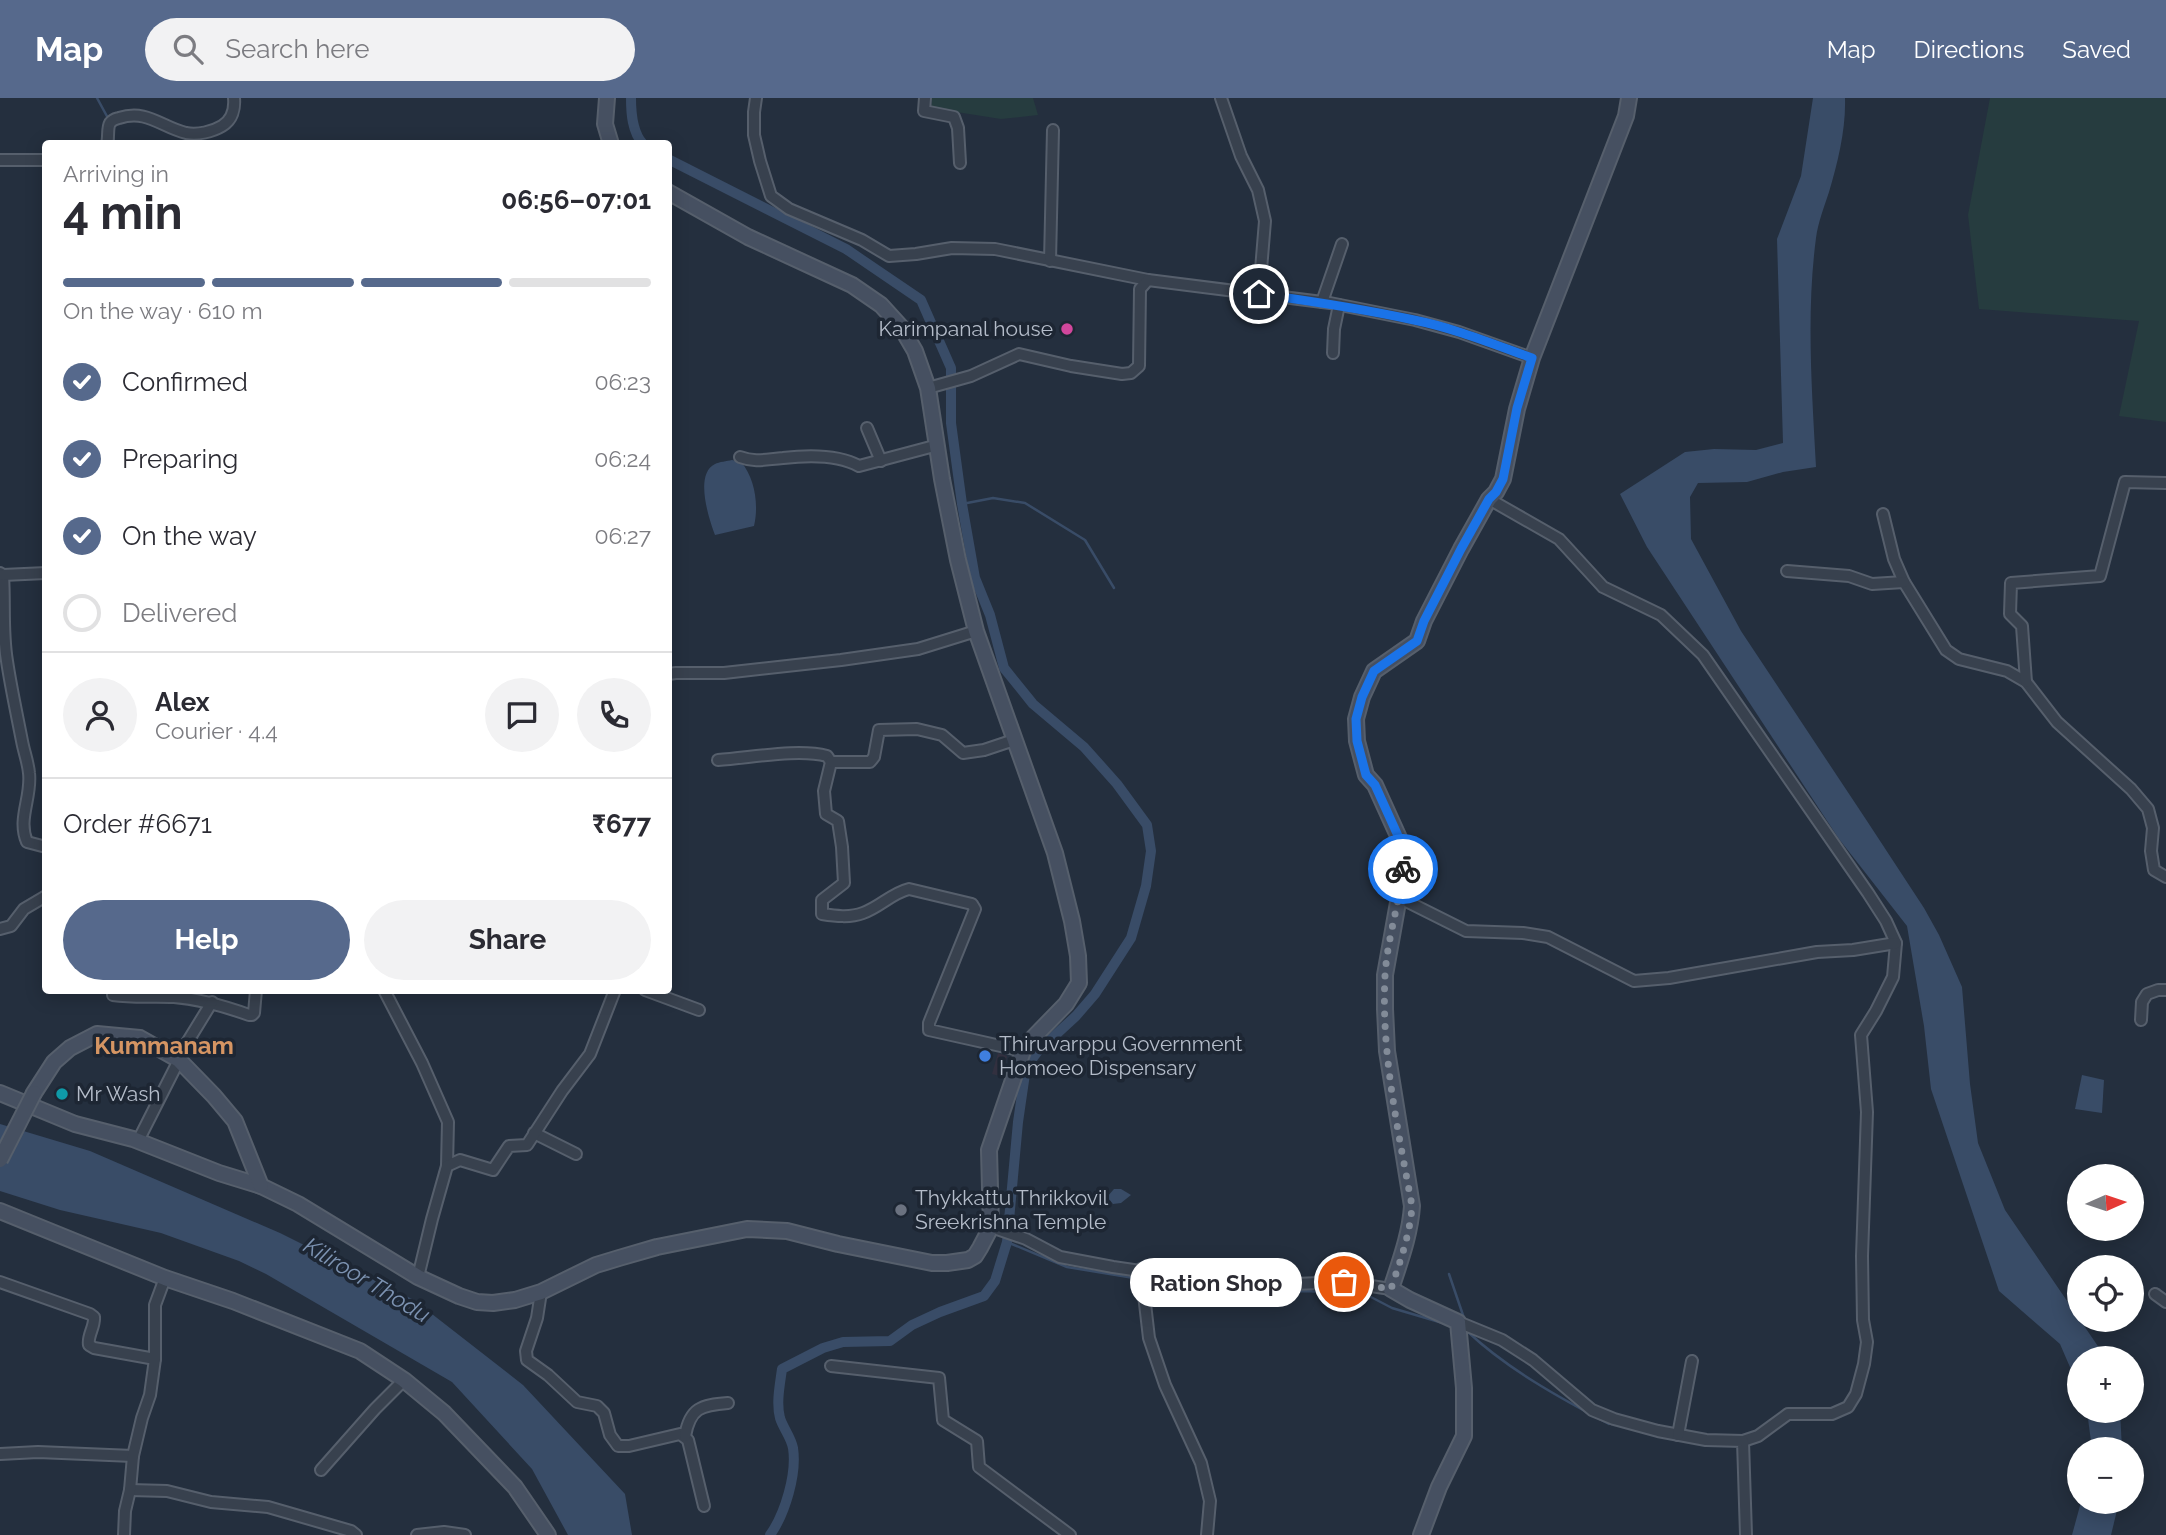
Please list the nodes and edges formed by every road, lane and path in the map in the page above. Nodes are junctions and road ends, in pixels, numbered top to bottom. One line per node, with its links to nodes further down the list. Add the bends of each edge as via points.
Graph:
1 (234, 98): 8 (street, via 228,122 214,131 188,134 139,115 110,122)
2 (607, 98): 9 (main road, via 605,124)
3 (756, 98): 15 (street, via 754,135 760,161 771,196 789,209 889,256 995,248)
4 (926, 98): 12 (street, via 924,111 954,117)
5 (1222, 98): 17 (street, via 1258,190 1265,221)
6 (1629, 98): 21 (main road, via 1623,126)
7 (1053, 130): 15 (street)
8 (108, 140)
9 (610, 140)
10 (0, 160): 11 (street)
11 (42, 160)
12 (960, 163)
13 (672, 194): 22 (main road, via 748,237 852,285 881,305 901,327)
14 (1342, 244): 18 (street)
15 (1050, 261): 16 (street)
16 (1148, 280): 17 (street); 22 (street, via 1140,289 1139,366 1131,373 1019,354)
17 (1259, 294): 18 (street)
18 (1322, 302): 19 (street)
19 (1339, 305): 20 (street); 21 (street, via 1459,332)
20 (1333, 353)
21 (1532, 358): 28 (main road, via 1503,479)
22 (933, 388): 24 (main road)
23 (867, 428): 26 (street)
24 (938, 445): 26 (street); 34 (main road)
25 (740, 457): 26 (street, via 751,461 846,459 859,466)
26 (881, 461)
27 (2166, 483): 36 (street, via 2125,482 2100,576 2011,583 2010,614 2022,626)
28 (1489, 499): 42 (main road, via 1417,641 1374,671 1356,719 1366,775 1404,849); 45 (street, via 1559,539 1604,587 1661,615 1703,655 1868,892)
29 (1883, 514): 33 (street)
30 (1787, 571): 33 (street, via 1849,576 1872,584)
31 (42, 573): 32 (street)
32 (1, 574): 40 (street, via 7,661 30,775 24,834 27,842)
33 (1904, 582): 36 (street, via 1946,650 1959,659 2007,671)
34 (976, 631): 35 (street, via 892,653 724,673); 37 (main road)
35 (672, 674)
36 (2026, 682): 41 (street, via 2057,722 2148,808 2154,870)
37 (1014, 740): 39 (street, via 963,753 942,735 917,729 879,730 870,762); 55 (main road, via 1055,853 1072,921 1079,983)
38 (718, 760): 39 (street, via 784,753 819,754)
39 (831, 762): 55 (street, via 824,791 827,814 838,821 844,883 822,900 822,914 863,913 909,889 972,904 975,909 929,1030)
40 (42, 846)
41 (2166, 877)
42 (1398, 897): 45 (street, via 1466,931 1548,937 1634,981); 70 (main road, via 1385,975 1387,1051 1412,1206 1406,1245)
43 (42, 898): 44 (street, via 24,909 11,926)
44 (0, 929)
45 (1896, 943): 82 (street, via 1893,977 1861,1035 1867,1112 1862,1256 1867,1342 1856,1394 1848,1407 1832,1414 1788,1414)
46 (2166, 990): 54 (street, via 2147,994)
47 (113, 994): 52 (street)
48 (255, 994): 52 (street, via 252,1015)
49 (386, 994): 62 (street, via 448,1122)
50 (613, 994): 58 (street, via 590,1054)
51 (656, 994): 53 (street)
52 (212, 1002): 56 (street)
53 (699, 1010)
54 (2141, 1020)
55 (1023, 1051): 65 (main road, via 989,1150)
56 (178, 1059): 59 (street); 61 (main road, bridge, via 140,1038 97,1034 69,1048 34,1093); 63 (main road, via 235,1121)
57 (0, 1093): 59 (main road, via 75,1124)
58 (534, 1133): 60 (street); 62 (street, via 527,1145 509,1146 493,1170 460,1160)
59 (138, 1141): 63 (main road)
60 (576, 1154)
61 (0, 1160)
62 (447, 1166): 67 (street)
63 (261, 1186): 67 (main road)
64 (0, 1211): 68 (main road)
65 (996, 1229): 66 (street, via 1060,1257); 71 (main road, via 968,1260 932,1263 787,1231 747,1229 596,1265)
66 (1142, 1269): 70 (street, via 1244,1286 1344,1282); 94 (street, via 1149,1338 1201,1463 1210,1501)
67 (418, 1277): 71 (main road, via 477,1302 515,1300)
68 (164, 1278): 75 (street, via 155,1305); 78 (main road, via 360,1351)
69 (0, 1282): 75 (street, via 90,1314 94,1325 88,1340 94,1348)
70 (1391, 1289): 74 (main road)
71 (541, 1292): 81 (street, via 527,1360 577,1402 597,1406 618,1446)
72 (2155, 1294): 73 (street)
73 (2166, 1302)
74 (1461, 1325): 80 (street, via 1502,1340 1533,1360 1592,1410); 95 (main road, via 1464,1436 1438,1487)
75 (155, 1359): 84 (street)
76 (1692, 1361): 80 (street)
77 (831, 1366): 93 (street, via 939,1378 943,1420 977,1441 979,1467)
78 (404, 1380): 85 (street); 92 (main road, via 444,1413 515,1487)
79 (728, 1403): 81 (street, via 696,1411)
80 (1678, 1435): 82 (street)
81 (685, 1436): 87 (street)
82 (1743, 1441): 96 (street)
83 (0, 1454): 84 (street)
84 (133, 1456): 86 (street)
85 (321, 1470)
86 (130, 1490): 88 (street); 89 (street, via 167,1491 211,1502 268,1507)
87 (704, 1506)
88 (124, 1535)
89 (356, 1535)
90 (417, 1535): 91 (street)
91 (465, 1535)
92 (548, 1535)
93 (1070, 1535)
94 (1208, 1535)
95 (1421, 1535)
96 (1745, 1535)

